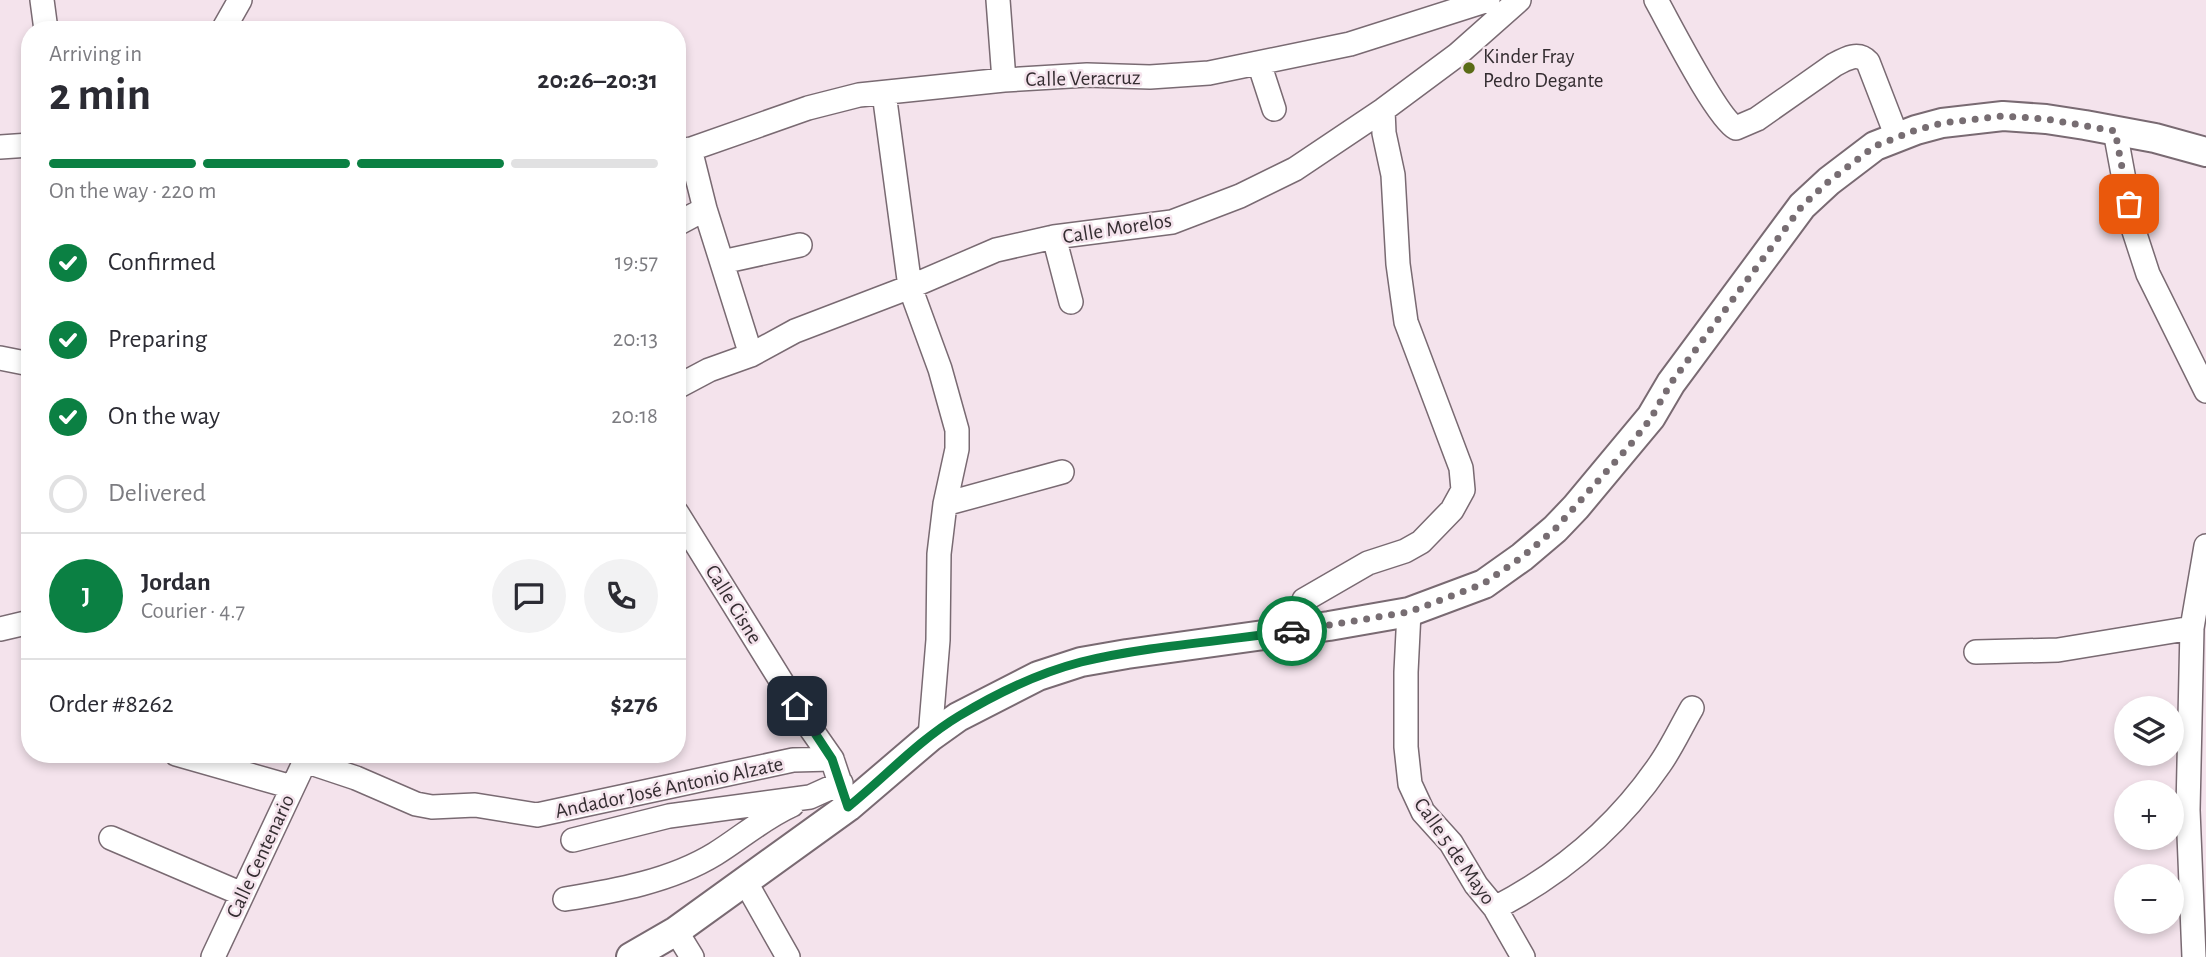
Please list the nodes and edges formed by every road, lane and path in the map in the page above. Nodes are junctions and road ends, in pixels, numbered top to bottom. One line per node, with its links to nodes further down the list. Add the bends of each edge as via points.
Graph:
1 (42, 0): 7 (street)
2 (240, 0): 8 (street)
3 (998, 0): 10 (street)
4 (1488, 0): 9 (street, Calle Veracruz, via 1350,44)
5 (1519, 0): 13 (street, Calle Morelos, via 1457,55)
6 (1656, 0): 15 (street, via 1717,107 1736,128 1757,119 1834,65 1858,56 1868,62)
7 (45, 21)
8 (228, 21)
9 (1259, 63): 10 (street, Calle Veracruz, via 1209,73 1150,77); 12 (street)
10 (1004, 79): 11 (street, Calle Veracruz)
11 (884, 93): 18 (street, Calle Veracruz, via 808,108); 26 (street)
12 (1274, 109)
13 (1383, 110): 23 (street, Calle Morelos, via 1295,169 1240,196 1172,222); 37 (street, via 1406,322 1461,468 1463,490 1452,510 1422,542 1367,563)
14 (2115, 131): 15 (main road, via 2003,116 1942,123); 19 (main road); 32 (street, via 2133,228 2148,274)
15 (1897, 137): 38 (main road, via 1856,159 1802,206 1671,383 1651,418 1555,529 1483,584)
16 (21, 146): 17 (street)
17 (0, 147)
18 (686, 150)
19 (2206, 152)
20 (686, 157): 21 (street)
21 (705, 209): 22 (street); 25 (street)
22 (686, 219)
23 (1054, 237): 26 (street, Calle Morelos, via 996,250); 27 (street)
24 (800, 245): 25 (street)
25 (722, 262): 28 (street)
26 (910, 287): 28 (street, Calle Morelos, via 795,331); 34 (street, via 957,430)
27 (1070, 302)
28 (751, 355): 31 (street, Calle Morelos)
29 (0, 358): 30 (street)
30 (21, 362)
31 (686, 382)
32 (2206, 391)
33 (1062, 472): 34 (street)
34 (945, 504): 44 (street)
35 (686, 531): 45 (street, Calle Cisne)
36 (2206, 546): 40 (street)
37 (1304, 600)
38 (1409, 612): 44 (main road, via 1081,662 996,695); 57 (street, Calle 5 de Mayo, via 1406,747 1410,784 1423,812 1451,843)
39 (21, 624): 41 (street)
40 (2192, 628): 42 (street, via 2058,650); 64 (street, via 2188,810)
41 (0, 629)
42 (1976, 652)
43 (1692, 708): 57 (street, via 1660,764 1609,825 1566,865)
44 (930, 737): 50 (main road)
45 (832, 759): 48 (street, Andador José Antonio Alzate, via 793,760 537,815 484,806 416,804); 50 (street, Calle Cisne)
46 (208, 763): 49 (street)
47 (304, 763): 49 (street, Calle Centenario)
48 (318, 763)
49 (292, 787): 55 (street, Calle Centenario)
50 (844, 795): 51 (street); 54 (main road)
51 (810, 797): 53 (street, via 669,816); 56 (street, via 681,869 611,891)
52 (111, 838): 55 (street)
53 (573, 840)
54 (745, 881): 58 (main road); 62 (street)
55 (242, 894): 59 (street, Calle Centenario)
56 (565, 899)
57 (1494, 908): 63 (street, Calle 5 de Mayo)
58 (676, 931): 60 (main road); 61 (street)
59 (213, 957)
60 (631, 957)
61 (692, 957)
62 (788, 957)
63 (1523, 957)
64 (2193, 957)

